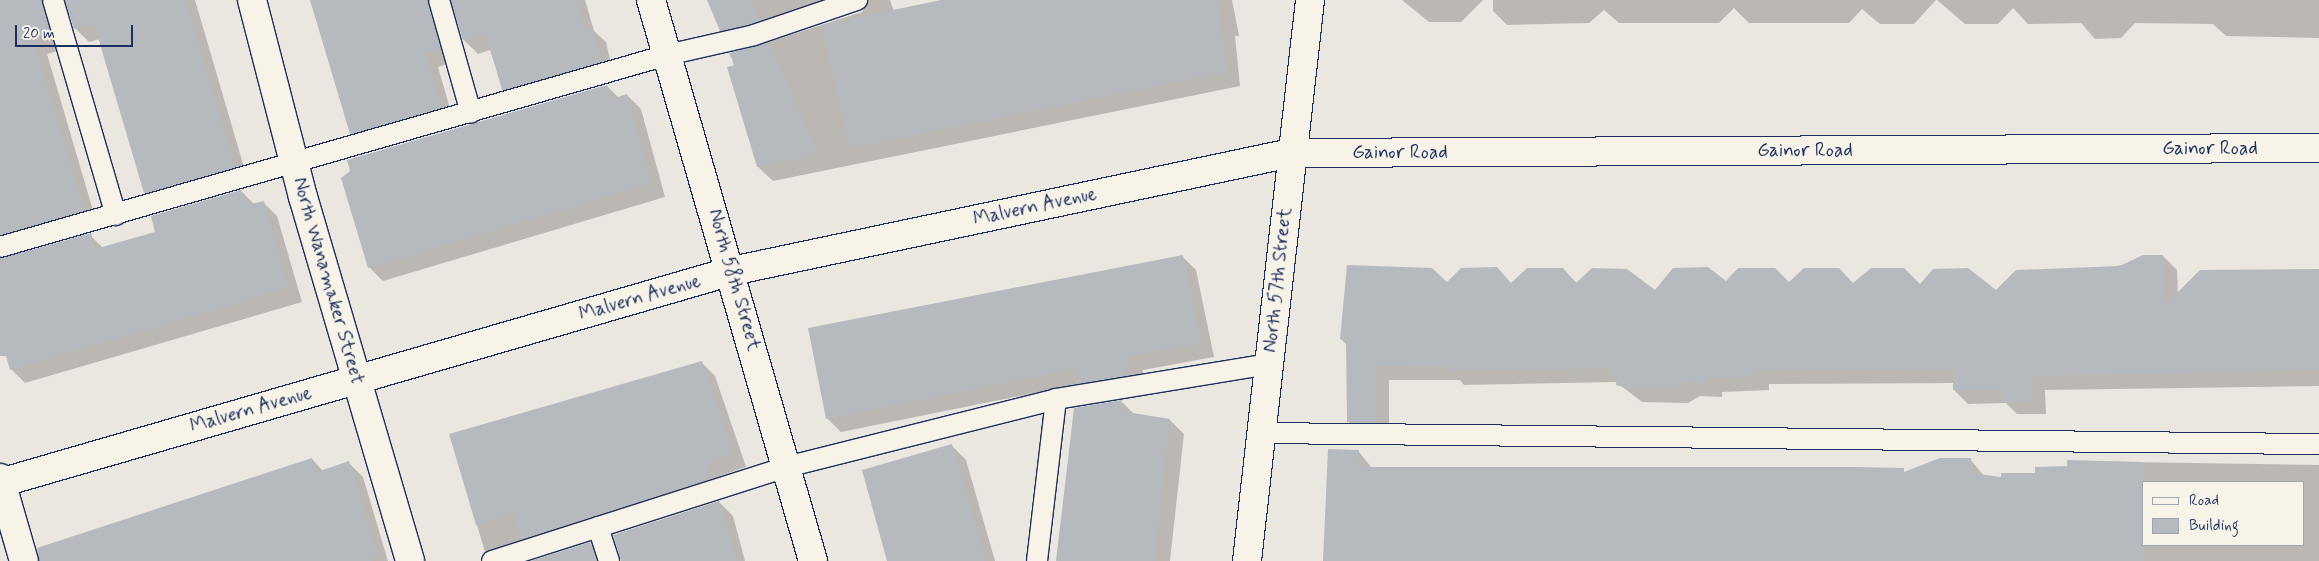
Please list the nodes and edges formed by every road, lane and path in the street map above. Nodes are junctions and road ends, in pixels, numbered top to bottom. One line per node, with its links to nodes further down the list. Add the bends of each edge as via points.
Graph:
1 (53, 0): 12 (lane)
2 (252, 0): 11 (street, North Wanamaker Street)
3 (439, 0): 8 (lane)
4 (651, 0): 7 (street, North 58th Street)
5 (857, 0): 7 (lane, via 754,35)
6 (1310, 0): 10 (street, North 57th Street)
7 (667, 55): 8 (lane); 14 (street, North 58th Street)
8 (471, 113): 11 (lane)
9 (2319, 148): 10 (street, Gainor Road)
10 (1291, 153): 14 (street, Malvern Avenue); 15 (street, North 57th Street)
11 (294, 165): 12 (lane); 16 (street, North Wanamaker Street)
12 (116, 215): 13 (lane)
13 (0, 247)
14 (732, 271): 16 (street, Malvern Avenue); 20 (street, North 58th Street)
15 (1269, 364): 17 (lane); 18 (street, North 57th Street)
16 (357, 380): 21 (street, Malvern Avenue); 24 (street, North Wanamaker Street)
17 (1056, 399): 20 (lane); 28 (lane)
18 (1261, 433): 19 (lane); 29 (street, North 57th Street)
19 (2319, 444)
20 (786, 467): 22 (lane); 27 (street, North 58th Street)
21 (0, 481): 23 (street)
22 (598, 527): 25 (lane); 26 (lane)
23 (24, 561)
24 (410, 561)
25 (492, 561)
26 (609, 561)
27 (813, 561)
28 (1037, 561)
29 (1247, 561)

